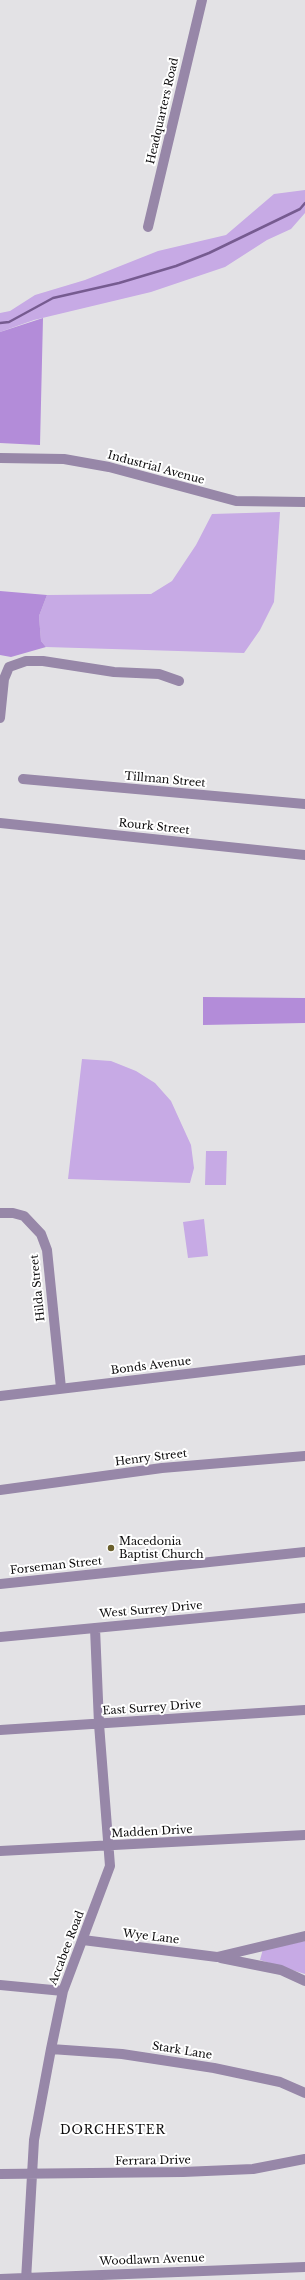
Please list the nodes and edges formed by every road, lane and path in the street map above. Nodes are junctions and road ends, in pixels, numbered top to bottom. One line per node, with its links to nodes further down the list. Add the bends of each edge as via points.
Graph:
1 (202, 0): 2 (street, Headquarters Road)
2 (148, 227)
3 (0, 458): 4 (street, Industrial Avenue, via 64,459 109,467 236,501)
4 (305, 502)
5 (179, 681): 6 (street, via 159,674 114,672 43,661 26,661 9,667 4,679)
6 (0, 718)
7 (23, 779): 8 (street, Tillman Street)
8 (305, 804)
9 (0, 824): 10 (street, Rourk Street)
10 (305, 855)
11 (0, 1213): 13 (street, Hilda Street, via 24,1216 41,1234 46,1250)
12 (305, 1360): 13 (street, Bonds Avenue)
13 (61, 1388): 14 (street, Bonds Avenue)
14 (0, 1396)
15 (305, 1456): 16 (street, Henry Street, via 162,1468)
16 (0, 1490)
17 (305, 1552): 18 (street, Forseman Street)
18 (0, 1584)
19 (305, 1608): 20 (street, West Surrey Drive)
20 (95, 1628): 21 (street, West Surrey Drive); 23 (street, Accabee Road)
21 (0, 1637)
22 (305, 1710): 23 (street, East Surrey Drive)
23 (99, 1724): 24 (street, East Surrey Drive); 26 (street, Accabee Road)
24 (0, 1730)
25 (305, 1835): 26 (street, Madden Drive)
26 (110, 1846): 27 (street, Madden Drive); 29 (street, Accabee Road, via 110,1866)
27 (0, 1851)
28 (305, 1936): 30 (street, Wye Lane)
29 (83, 1940): 30 (street, Wye Lane); 33 (street, Accabee Road)
30 (217, 1957): 31 (street, Wye Lane, via 280,1970)
31 (305, 1981)
32 (0, 1985): 33 (street)
33 (63, 1992): 34 (street, Accabee Road)
34 (51, 2049): 35 (street, Stark Lane, via 122,2054 214,2068 280,2082); 37 (street, Accabee Road, via 34,2140)
35 (305, 2094)
36 (305, 2159): 37 (street, Ferrara Drive, via 253,2169 183,2172)
37 (31, 2172): 38 (street, Ferrara Drive); 40 (street, Accabee Road)
38 (0, 2174)
39 (305, 2267): 40 (street, Woodlawn Avenue)
40 (26, 2278): 41 (street, Woodlawn Avenue)
41 (0, 2279)

